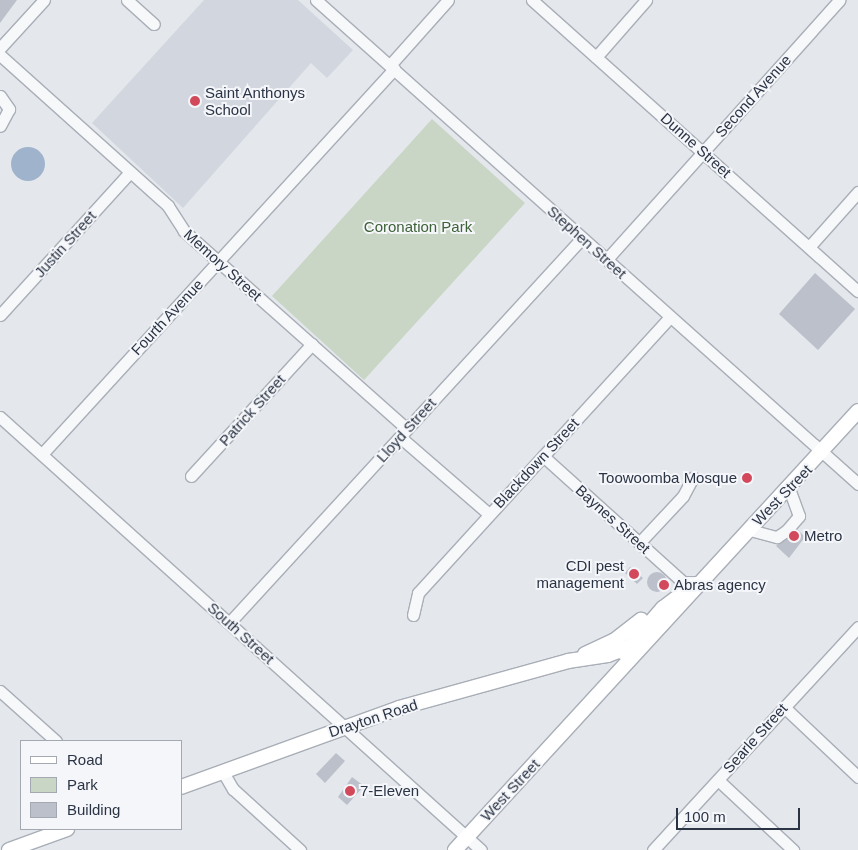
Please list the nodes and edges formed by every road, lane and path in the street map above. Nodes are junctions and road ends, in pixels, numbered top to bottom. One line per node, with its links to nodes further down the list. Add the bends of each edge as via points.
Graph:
1 (44, 0): 9 (street)
2 (127, 0): 8 (street)
3 (316, 0): 12 (street, Stephen Street)
4 (448, 0): 12 (street, Fourth Avenue)
5 (532, 0): 11 (street, Dunne Street)
6 (646, 0): 11 (street)
7 (839, 0): 15 (street, Second Avenue)
8 (154, 24)
9 (0, 48)
10 (0, 55): 16 (street, Memory Street)
11 (596, 57): 15 (street, Dunne Street)
12 (392, 67): 18 (street, Stephen Street); 21 (street, Fourth Avenue)
13 (0, 99): 14 (street, via 9,109)
14 (0, 126)
15 (703, 152): 19 (street, Dunne Street); 20 (street, Second Avenue)
16 (130, 172): 21 (street, Memory Street); 23 (street, Justin Street)
17 (858, 192): 19 (street)
18 (582, 238): 20 (street, Stephen Street); 28 (street, Lloyd Street)
19 (809, 247): 22 (street, Dunne Street)
20 (607, 259): 24 (street, Stephen Street)
21 (218, 262): 25 (street, Memory Street); 30 (street, Fourth Avenue)
22 (858, 291)
23 (0, 315)
24 (670, 317): 29 (street, Stephen Street); 31 (street, Blackdown Street)
25 (312, 344): 28 (street, Memory Street); 32 (street, Patrick Street)
26 (858, 411): 29 (main road, West Street)
27 (0, 417): 30 (street, South Street)
28 (403, 433): 36 (street, Memory Street); 44 (street, Lloyd Street)
29 (822, 453): 34 (street, Stephen Street); 35 (main road, West Street)
30 (42, 454): 44 (street, South Street)
31 (543, 456): 36 (street, Blackdown Street); 38 (street, Baynes Street)
32 (192, 476)
33 (693, 477): 38 (street, via 683,496)
34 (858, 484)
35 (789, 489): 37 (main road, West Street); 37 (street, via 799,516 786,530 777,537)
36 (489, 514): 43 (street, Blackdown Street, via 418,593)
37 (750, 530): 39 (main road, West Street)
38 (640, 542): 40 (street, Baynes Street)
39 (701, 580): 40 (street); 41 (main road, West Street)
40 (683, 582): 41 (street)
41 (682, 599): 42 (main road); 46 (main road, via 643,642); 50 (main road)
42 (663, 608): 46 (main road); 47 (main road, via 615,640)
43 (413, 615)
44 (229, 623): 51 (street, South Street)
45 (858, 628): 49 (street, Searle Street)
46 (626, 650): 47 (main road); 50 (main road)
47 (568, 661): 51 (main road, Drayton Road)
48 (0, 691): 52 (street)
49 (784, 707): 54 (street); 55 (street, Searle Street)
50 (585, 708): 58 (main road, West Street)
51 (346, 726): 53 (main road, Drayton Road); 58 (street, South Street)
52 (55, 740)
53 (223, 772): 56 (main road, Drayton Road); 60 (street, via 233,789)
54 (858, 777)
55 (718, 780): 63 (street, Searle Street); 64 (street)
56 (182, 787)
57 (65, 830): 59 (main road)
58 (467, 837): 61 (main road, West Street); 62 (street, South Street)
59 (10, 850)
60 (300, 850)
61 (455, 850)
62 (481, 850)
63 (653, 850)
64 (793, 850)

